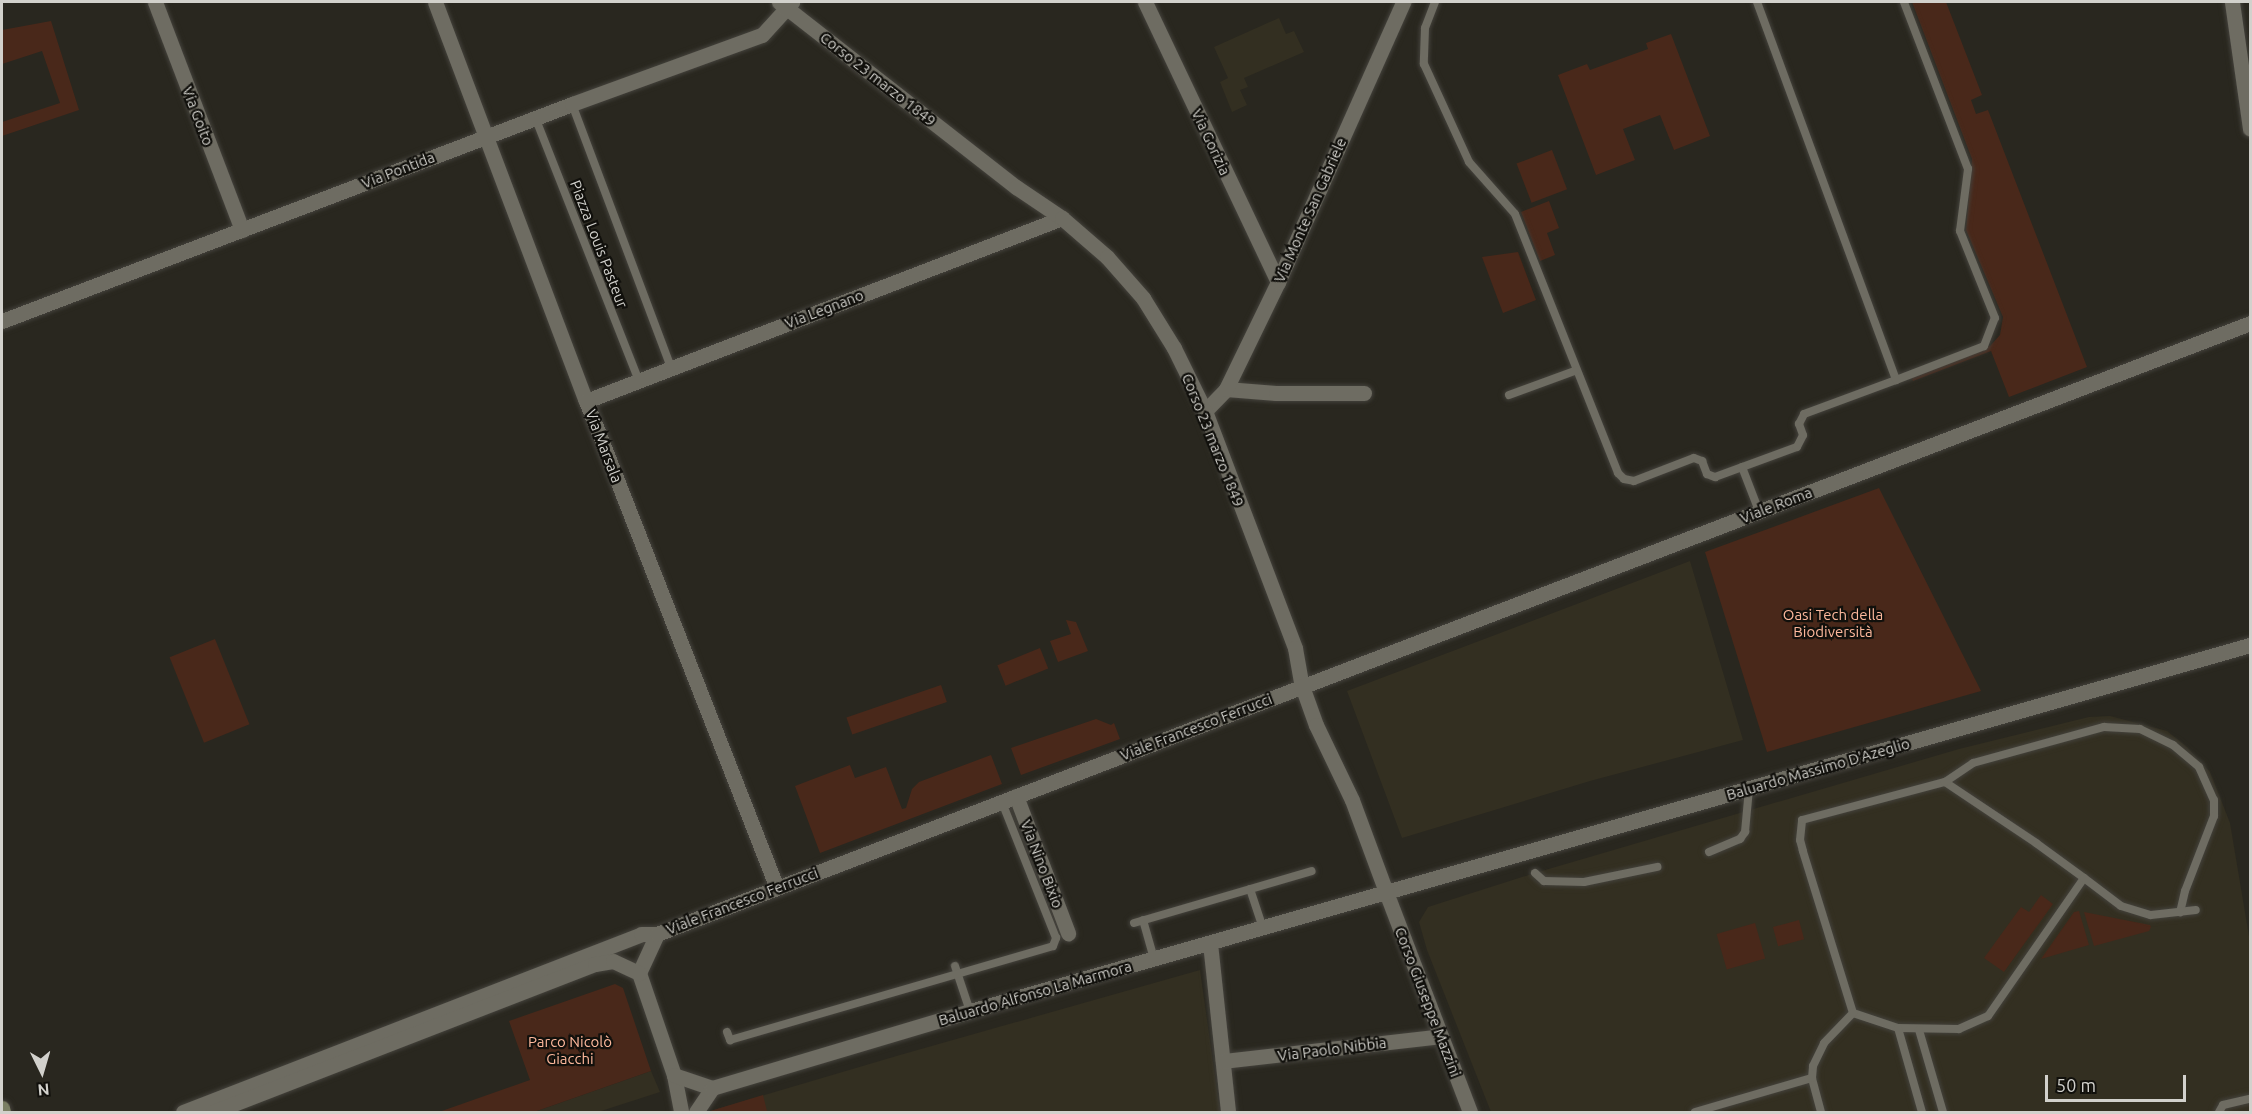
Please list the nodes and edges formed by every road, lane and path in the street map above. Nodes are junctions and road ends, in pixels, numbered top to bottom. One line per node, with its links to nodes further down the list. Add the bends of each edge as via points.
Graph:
1 (154, 2): 15 (street, Via Goito)
2 (435, 2): 13 (street, Via Marsala)
3 (1145, 2): 16 (street, Via Gorizia)
4 (1403, 2): 16 (street, Via Monte San Gabriele)
5 (1435, 2): 20 (lane, via 1425,28 1424,64 1469,162 1515,214)
6 (1758, 2): 21 (lane)
7 (1904, 2): 21 (lane, via 1968,169 1960,231 1995,318 1984,346)
8 (2232, 2): 12 (street)
9 (786, 4): 10 (street, Via Pontida, via 762,35); 14 (street, Corso 23 marzo 1849, via 1016,187)
10 (572, 104): 11 (street, Via Pontida); 19 (lane, Piazza Louis Pasteur)
11 (535, 117): 13 (street, Via Pontida); 22 (lane, Piazza Louis Pasteur)
12 (2250, 129)
13 (488, 135): 15 (street, Via Pontida); 26 (street, Via Marsala)
14 (1062, 218): 19 (street, Via Legnano); 27 (street, Corso 23 marzo 1849, via 1107,257 1143,298 1174,348)
15 (242, 230): 17 (street, Via Pontida)
16 (1278, 282): 23 (street, Via Monte San Gabriele)
17 (2, 321)
18 (2250, 323): 29 (street, Viale Roma)
19 (671, 368): 22 (street, Via Legnano)
20 (1577, 370): 25 (lane); 28 (lane, via 1618,473 1624,479 1634,481 1694,458 1702,461 1707,474 1715,477)
21 (1896, 380): 28 (lane, via 1804,414 1799,424 1803,435 1797,447)
22 (639, 381): 26 (street, Via Legnano)
23 (1226, 389): 24 (street); 27 (street, Via Monte San Gabriele)
24 (1364, 393)
25 (1509, 395)
26 (586, 401): 40 (street, Via Marsala)
27 (1205, 411): 31 (street, Corso 23 marzo 1849, via 1295,648)
28 (1742, 467): 29 (lane)
29 (1759, 511): 31 (street, Viale Roma)
30 (2250, 645): 33 (street, Baluardo Massimo D'Azeglio)
31 (1302, 686): 34 (street, Viale Francesco Ferrucci); 42 (street, Corso 23 marzo 1849, via 1352,800)
32 (1945, 782): 39 (lane); 44 (lane, via 1973,763 2104,727 2140,729 2173,745 2199,766 2214,800 2214,816); 53 (lane, via 1802,820 1800,840)
33 (1749, 789): 35 (lane, via 1745,832 1740,839); 42 (street, Baluardo Massimo D'Azeglio)
34 (1009, 799): 40 (street, Viale Francesco Ferrucci); 46 (street, Via Nino Bixio); 50 (lane, via 1055,942 1053,946)
35 (1709, 852)
36 (1657, 867): 38 (lane, via 1574,883 1544,881)
37 (1312, 871): 41 (lane)
38 (1535, 873)
39 (2084, 879): 44 (lane, via 2121,906 2151,915); 55 (lane, via 1988,1017 1959,1029)
40 (777, 888): 47 (street, Viale Francesco Ferrucci)
41 (1250, 889): 45 (lane); 49 (lane, via 1139,921)
42 (1386, 892): 45 (street, Baluardo Alfonso La Marmora); 57 (street, Corso Giuseppe Mazzini)
43 (2196, 910): 44 (lane)
44 (2180, 912)
45 (1263, 928): 48 (street, Baluardo Alfonso La Marmora)
46 (1068, 933)
47 (657, 934): 51 (street); 66 (street, Viale Francesco Ferrucci, via 641,934)
48 (1210, 943): 49 (street, Baluardo Alfonso La Marmora); 58 (street)
49 (1154, 958): 52 (street, Baluardo Alfonso La Marmora)
50 (956, 970): 52 (lane); 56 (lane, via 730,1040)
51 (639, 973): 59 (street); 67 (street, via 613,961 596,964)
52 (970, 1011): 61 (street, Baluardo Alfonso La Marmora)
53 (1853, 1013): 54 (lane); 60 (lane, via 1824,1043)
54 (1898, 1028): 55 (lane); 73 (lane)
55 (1919, 1030): 74 (lane)
56 (727, 1032)
57 (1441, 1036): 58 (street, Via Paolo Nibbia); 70 (street, Corso Giuseppe Mazzini)
58 (1223, 1061): 69 (street)
59 (674, 1075): 61 (street); 63 (street)
60 (1812, 1078): 71 (lane); 72 (lane)
61 (712, 1088): 68 (street)
62 (2250, 1099): 75 (lane, via 2223,1105)
63 (680, 1105)
64 (2, 1108): 65 (main road)
65 (3, 1113)
66 (183, 1113)
67 (213, 1113)
68 (696, 1113)
69 (1228, 1113)
70 (1470, 1113)
71 (1695, 1113)
72 (1821, 1113)
73 (1922, 1113)
74 (1944, 1113)
75 (2219, 1113)

